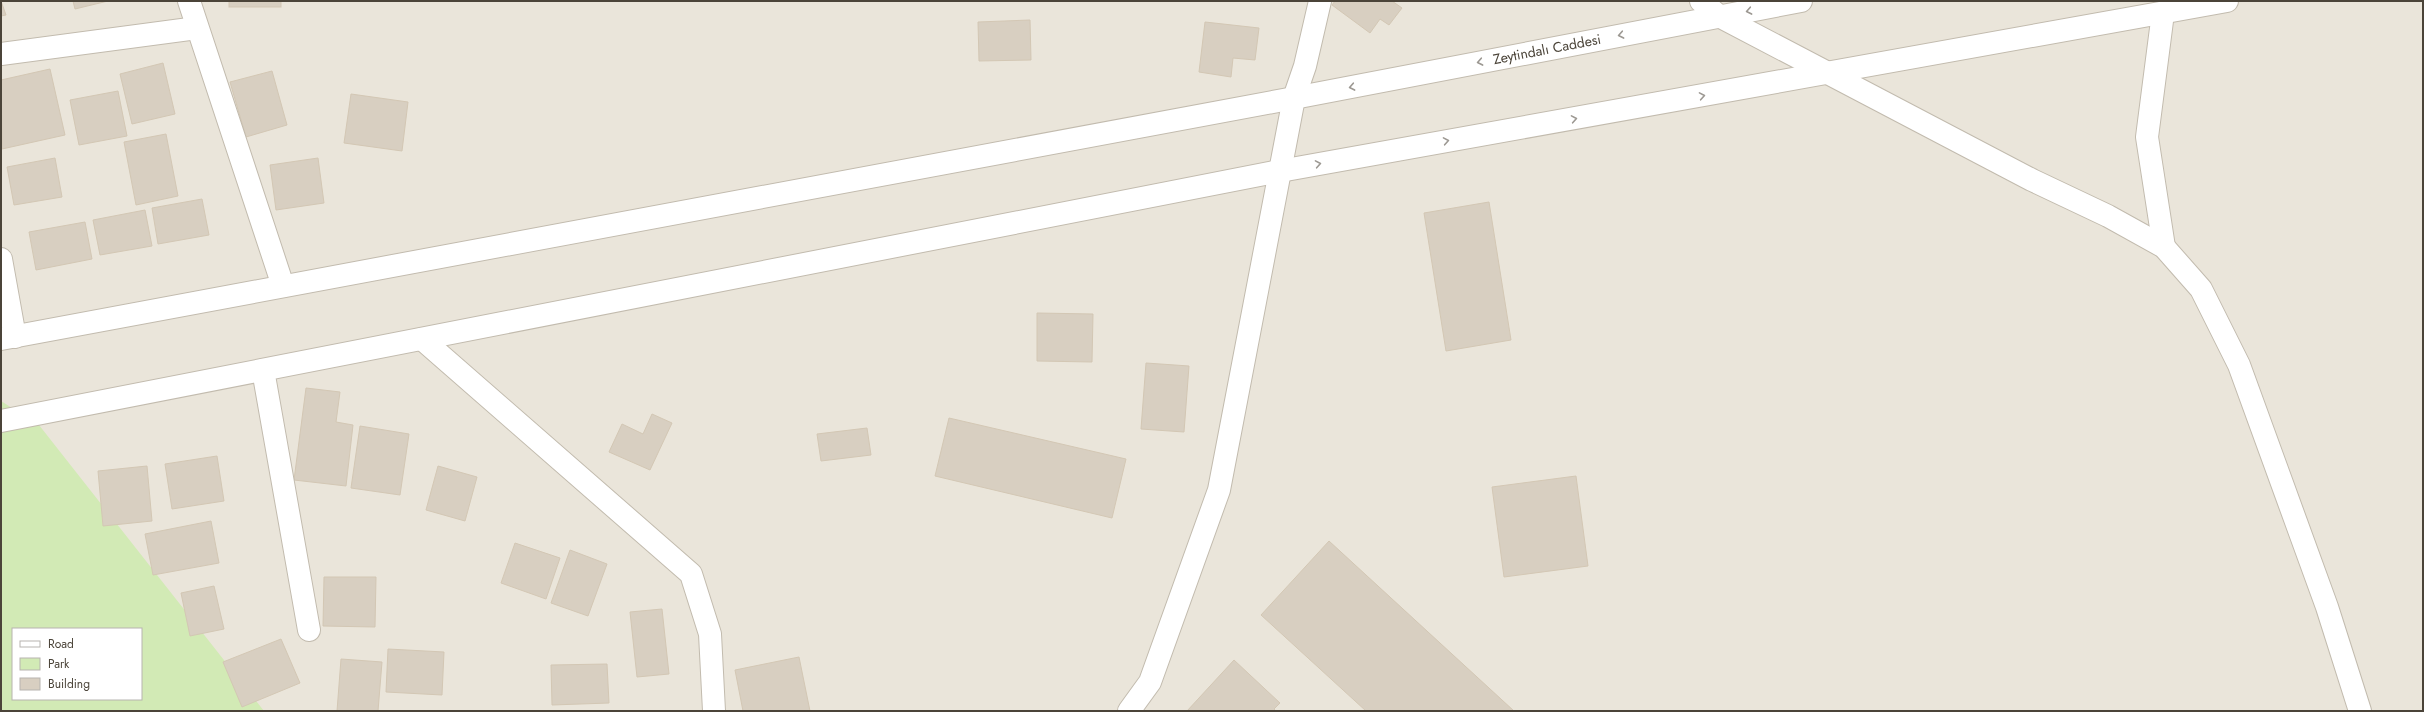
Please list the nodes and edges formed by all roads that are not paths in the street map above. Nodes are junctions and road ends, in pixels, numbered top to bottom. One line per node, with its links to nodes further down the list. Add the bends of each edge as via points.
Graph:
1 (189, 1): 8 (street)
2 (1320, 1): 11 (street, via 1305,66)
3 (1701, 1): 7 (street)
4 (1801, 1): 7 (street, Zeytindalı Caddesi, one-way to 7)
5 (2228, 1): 6 (street)
6 (2163, 13): 10 (street); 13 (street, via 2147,137)
7 (1719, 16): 10 (street); 11 (street, Zeytindalı Caddesi, one-way to 11)
8 (197, 28): 9 (street); 15 (street)
9 (1, 54)
10 (1828, 73): 12 (street, one-way to 10); 13 (street)
11 (1294, 98): 12 (street); 15 (street, Zeytindalı Caddesi)
12 (1280, 171): 17 (street); 22 (street, via 1219,490 1150,682)
13 (2164, 247): 23 (street, via 2201,289 2238,365 2328,607)
14 (1, 259): 16 (street)
15 (283, 286): 16 (street, Zeytindalı Caddesi)
16 (8, 338)
17 (422, 339): 18 (street); 21 (street, via 691,574 710,634)
18 (263, 370): 19 (street); 20 (street)
19 (1, 421)
20 (309, 630)
21 (714, 711)
22 (1128, 711)
23 (2360, 711)

